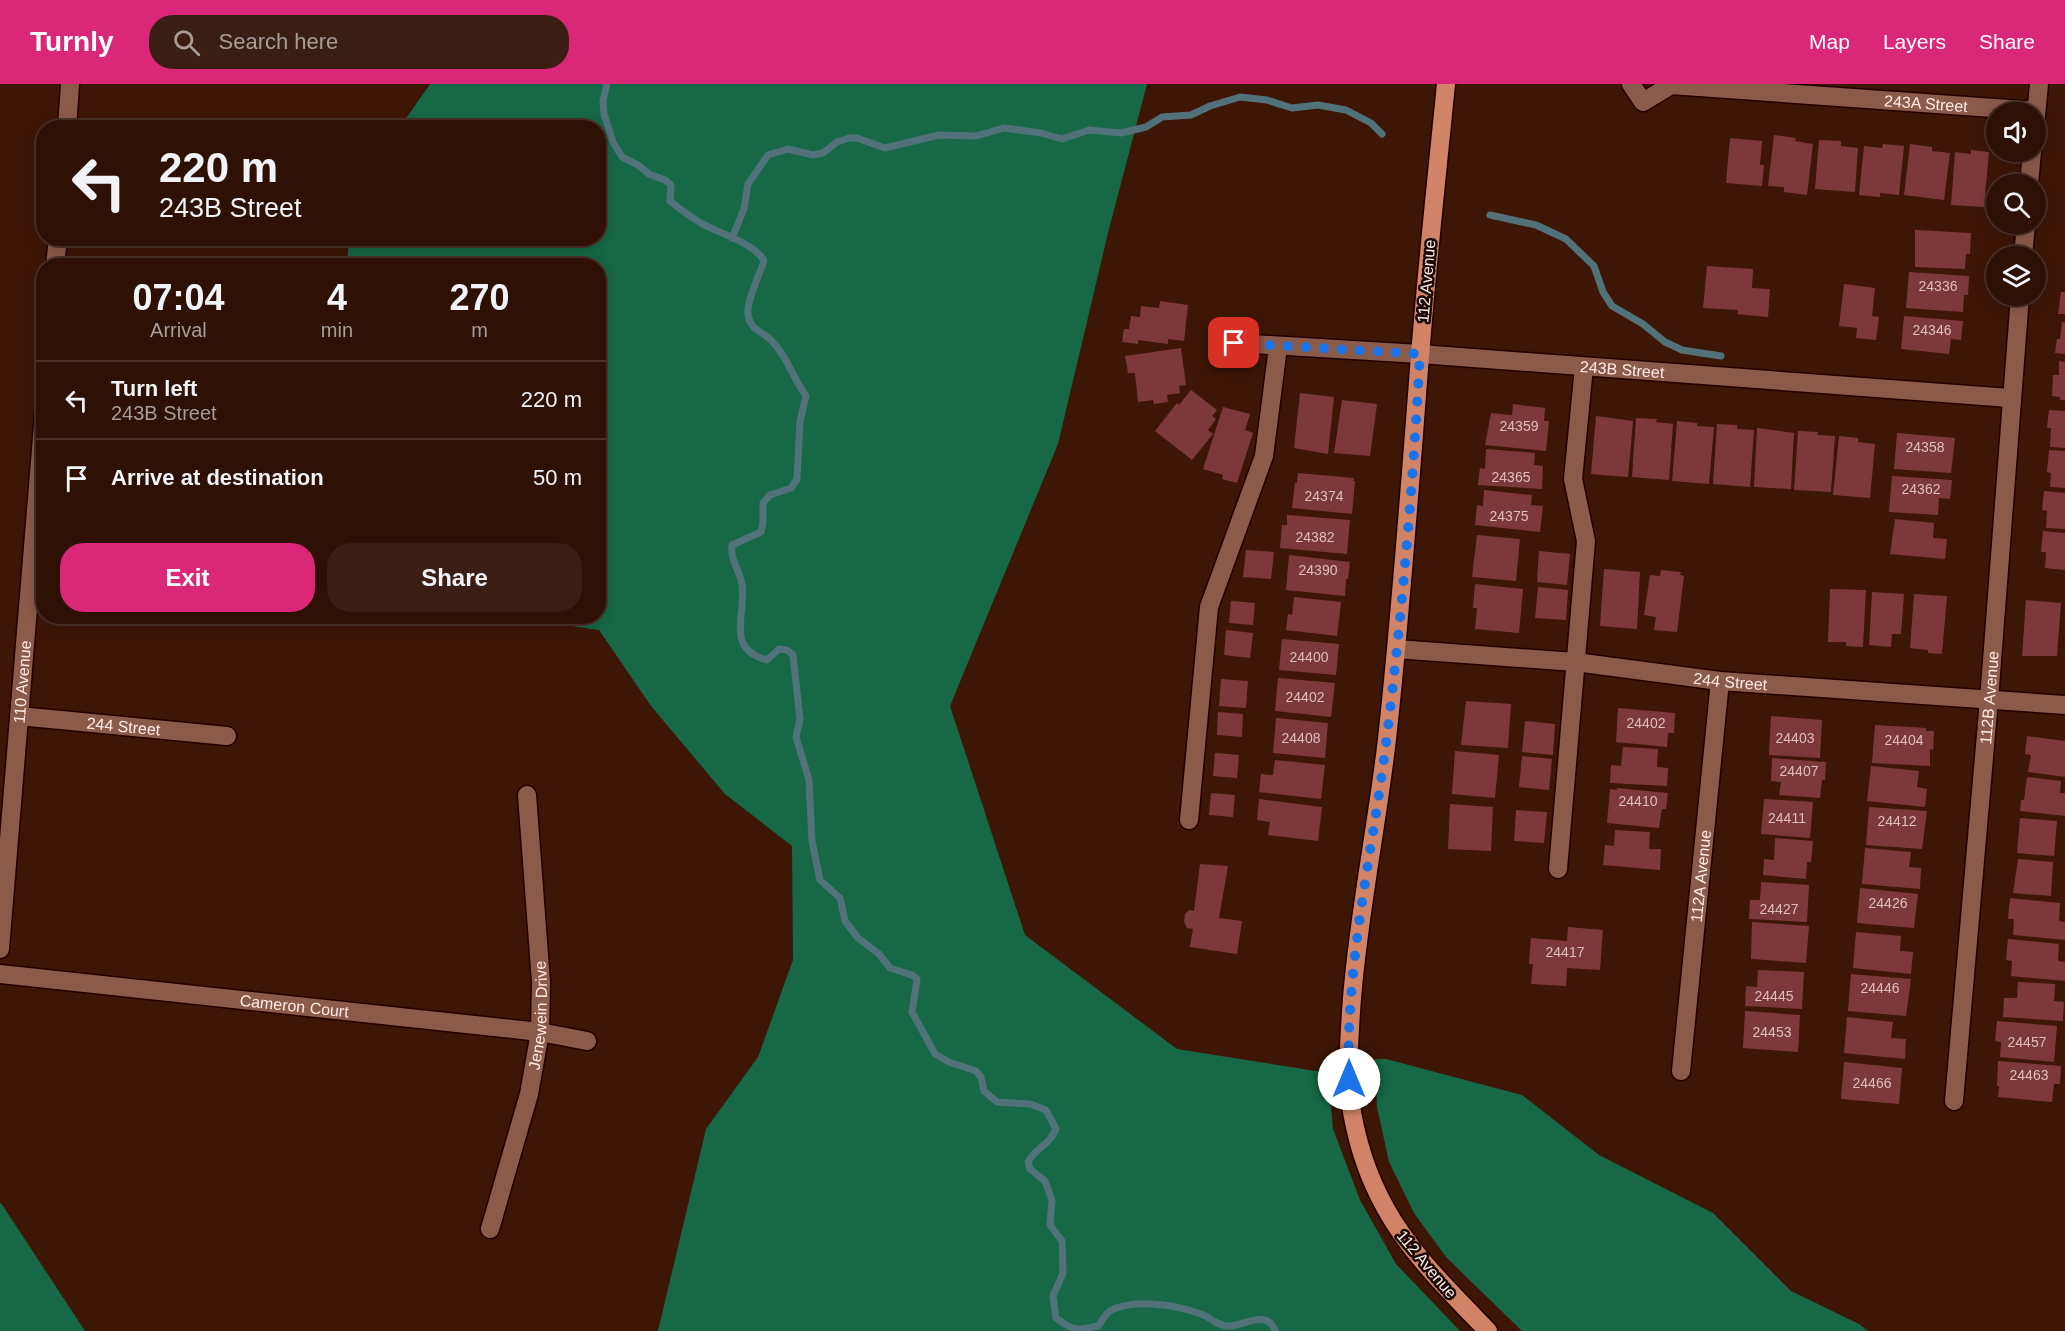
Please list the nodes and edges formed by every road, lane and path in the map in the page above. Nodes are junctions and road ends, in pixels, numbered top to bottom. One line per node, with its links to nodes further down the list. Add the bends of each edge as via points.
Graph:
1 (70, 84): 7 (street)
2 (1446, 84): 11 (main road, 112 Avenue)
3 (1631, 84): 6 (street, 243A Street, via 1643,102 1671,85)
4 (2039, 84): 5 (street)
5 (2037, 102)
6 (1986, 110)
7 (67, 120)
8 (2019, 306): 13 (street, 112B Avenue)
9 (1234, 343): 10 (street, 243B Street)
10 (1278, 347): 11 (street, 243B Street); 23 (street, via 1264,456 1209,607)
11 (1420, 354): 12 (street, 243B Street); 15 (main road, 112 Avenue)
12 (1584, 367): 13 (street, 243B Street); 16 (street, via 1573,479 1586,541)
13 (2010, 398): 18 (street, 112B Avenue)
14 (36, 510): 20 (street, 110 Avenue)
15 (1396, 649): 16 (street, 244 Street); 32 (main road, 112 Avenue, via 1355,964 1348,1064 1353,1123 1372,1184 1388,1216 1425,1265)
16 (1575, 662): 17 (street, 244 Street); 24 (street)
17 (1720, 681): 18 (street, 244 Street); 29 (street, 112A Avenue)
18 (1989, 700): 19 (street, 244 Street); 30 (street, 112B Avenue)
19 (2065, 705)
20 (19, 716): 21 (street, 244 Street); 25 (street, 110 Avenue)
21 (227, 736)
22 (527, 795): 27 (street, Jenewein Drive, via 541,982)
23 (1189, 820)
24 (1558, 869)
25 (0, 949)
26 (0, 974): 27 (street, Cameron Court)
27 (540, 1032): 28 (street, Cameron Court); 31 (street, Jenewein Drive, via 531,1084)
28 (587, 1041)
29 (1681, 1071)
30 (1953, 1101)
31 (490, 1229)
32 (1488, 1331)

